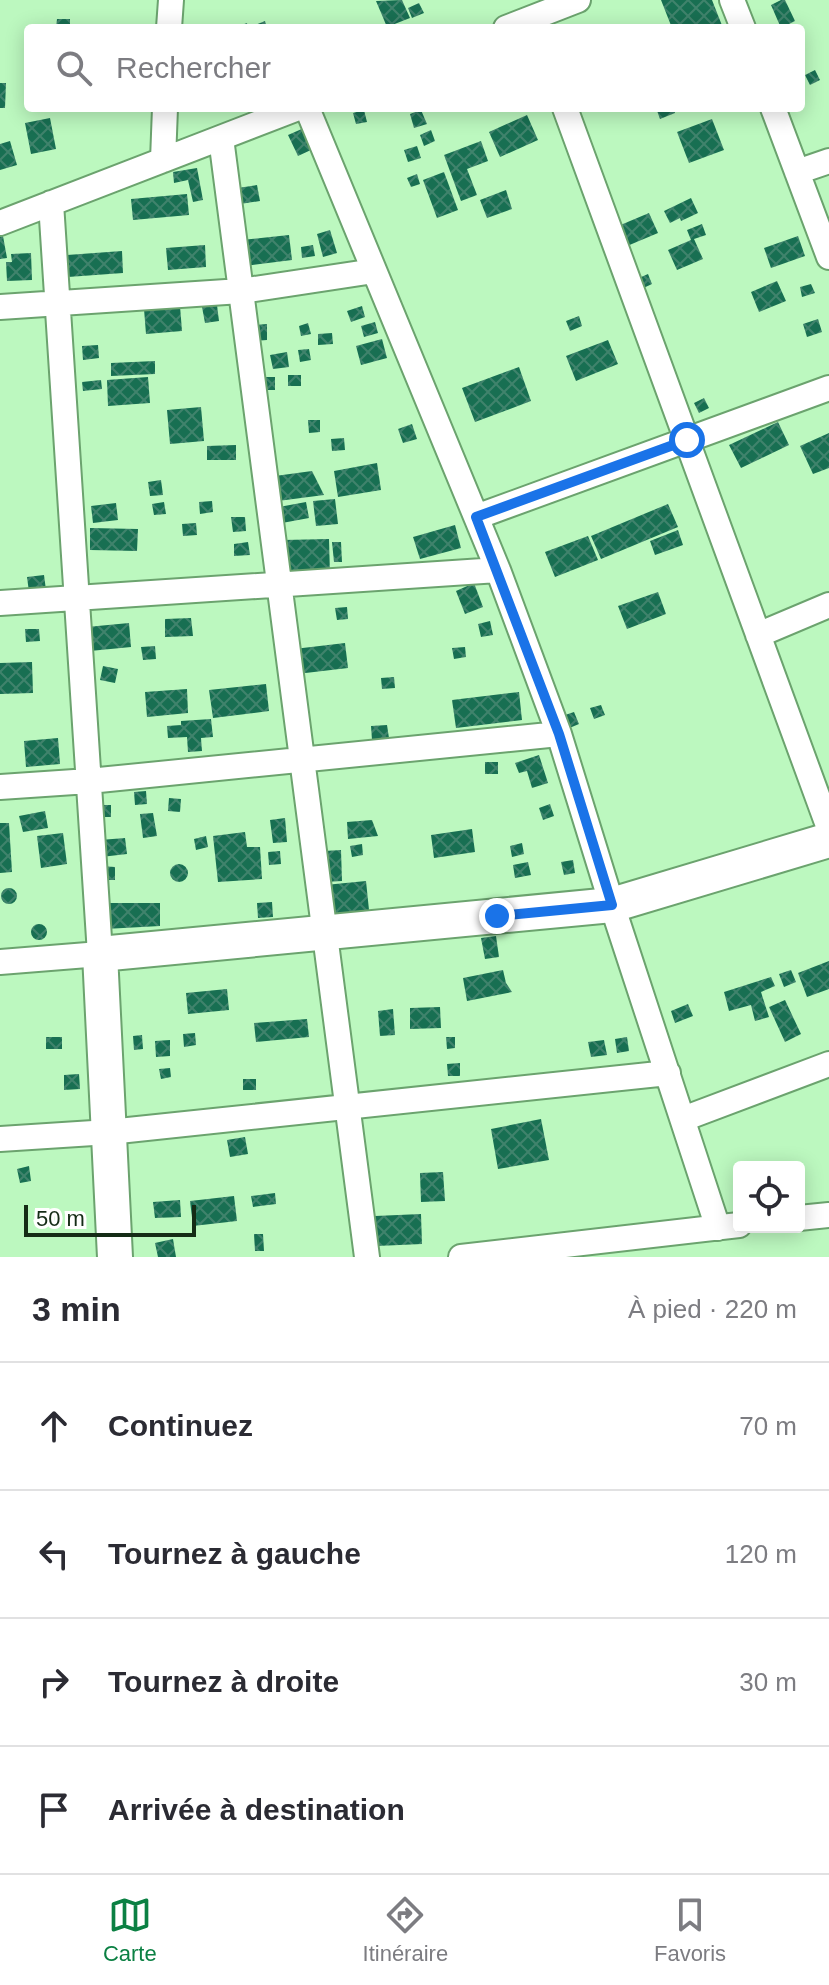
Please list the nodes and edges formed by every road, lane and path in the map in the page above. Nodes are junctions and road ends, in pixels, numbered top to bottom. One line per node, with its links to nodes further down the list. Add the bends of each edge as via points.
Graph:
1 (171, 0): 5 (street)
2 (578, 0): 4 (street)
3 (732, 0): 6 (street)
4 (534, 23)
5 (169, 24)
6 (741, 24)
7 (165, 112): 13 (street)
8 (288, 112): 12 (street)
9 (309, 112): 19 (street)
10 (566, 112): 24 (street)
11 (774, 112): 15 (street)
12 (221, 138): 13 (street); 20 (street)
13 (163, 160): 16 (street)
14 (829, 161): 15 (street)
15 (797, 172): 18 (street)
16 (51, 203): 17 (street); 21 (street)
17 (0, 223)
18 (829, 257)
19 (374, 271): 20 (street); 25 (street)
20 (241, 291): 21 (street); 27 (street)
21 (57, 304): 22 (street); 28 (street)
22 (0, 307)
23 (829, 388): 24 (street)
24 (687, 440): 25 (street); 31 (street)
25 (476, 517): 26 (street)
26 (498, 570): 27 (street); 32 (street)
27 (279, 584): 28 (street); 33 (street)
28 (77, 598): 29 (street); 34 (street)
29 (0, 603)
30 (829, 605): 31 (street)
31 (758, 635): 36 (street)
32 (559, 734): 33 (street); 38 (street)
33 (302, 760): 34 (street); 39 (street)
34 (89, 781): 35 (street); 40 (street)
35 (0, 787)
36 (829, 828)
37 (829, 840): 38 (main road)
38 (612, 905): 39 (main road); 43 (street)
39 (325, 932): 40 (main road); 44 (street)
40 (100, 954): 41 (street); 46 (main road)
41 (0, 962)
42 (828, 1069): 45 (street)
43 (668, 1073): 44 (street); 45 (street)
44 (347, 1107): 46 (street); 53 (street)
45 (683, 1119): 50 (street)
46 (109, 1132): 47 (street); 52 (main road)
47 (0, 1139)
48 (829, 1215): 49 (street)
49 (805, 1217)
50 (729, 1226): 51 (street)
51 (583, 1250): 54 (street)
52 (115, 1257)
53 (367, 1257)
54 (461, 1257)

